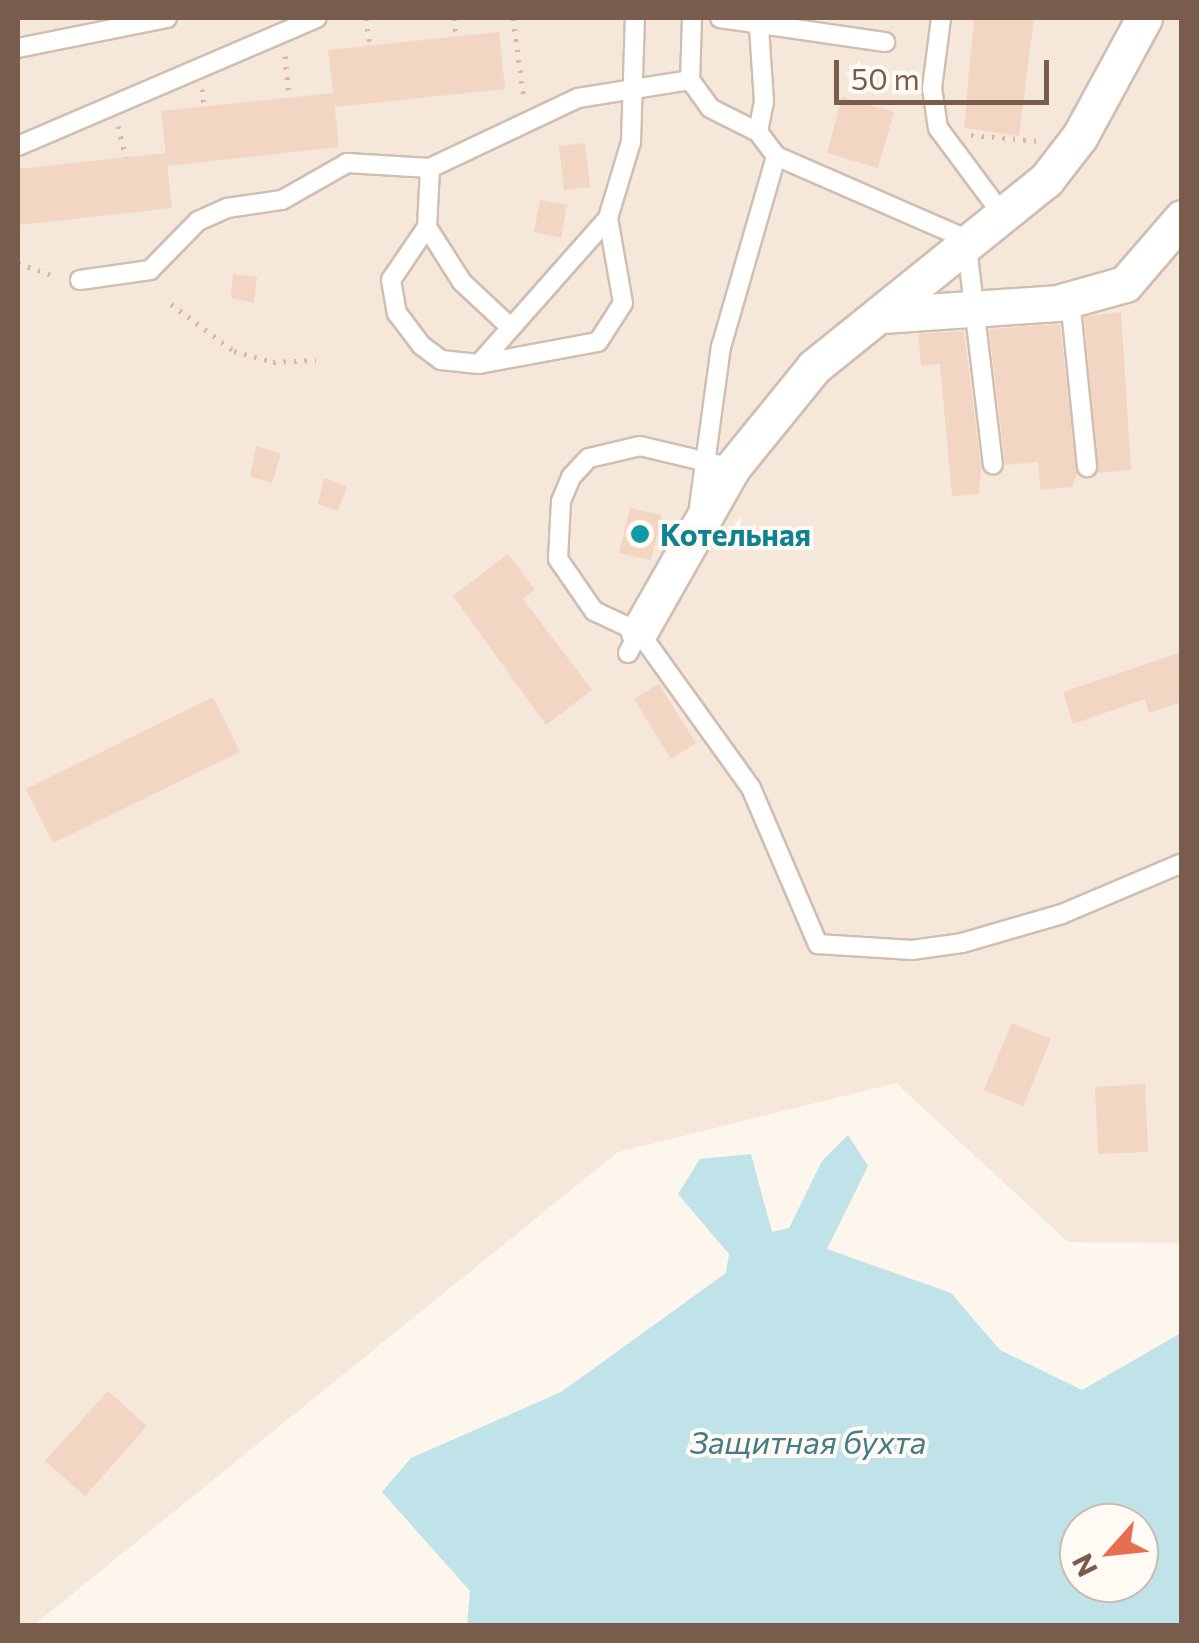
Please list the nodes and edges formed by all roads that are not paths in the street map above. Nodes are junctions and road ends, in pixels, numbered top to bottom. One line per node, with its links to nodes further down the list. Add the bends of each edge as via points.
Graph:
1 (168, 18): 10 (lane)
2 (317, 18): 14 (lane, via 283,38)
3 (635, 18): 12 (lane)
4 (692, 18): 11 (lane)
5 (720, 18): 8 (lane)
6 (941, 18): 17 (lane, via 932,88 938,128)
7 (1144, 18): 17 (street, via 1078,140 1046,180)
8 (758, 27): 9 (lane); 13 (lane, via 764,102)
9 (885, 42)
10 (18, 48)
11 (690, 80): 12 (lane); 13 (lane, via 710,108)
12 (636, 88): 16 (lane, via 578,98); 18 (lane)
13 (758, 132): 15 (lane)
14 (18, 146)
15 (776, 156): 21 (lane); 29 (lane, via 721,347)
16 (430, 168): 20 (lane); 22 (lane, via 347,163 282,200 227,208 198,221 150,270)
17 (1002, 214): 21 (street)
18 (608, 218): 26 (lane); 27 (lane, via 624,303 615,324 598,342 567,352)
19 (1182, 218): 23 (street, via 1125,284)
20 (427, 226): 26 (lane, via 462,282); 27 (lane, via 391,280 391,298 421,346 442,360)
21 (966, 238): 24 (lane); 25 (street)
22 (80, 280)
23 (1070, 299): 24 (street); 30 (lane)
24 (977, 308): 25 (street); 28 (lane)
25 (882, 315): 29 (street, via 814,367)
26 (509, 326): 27 (lane)
27 (478, 364)
28 (993, 464)
29 (718, 466): 31 (street, via 696,529); 31 (lane, via 640,446 616,448 589,458 561,501 558,559 568,581)
30 (1087, 466)
31 (633, 643): 32 (lane, via 750,788 802,924 818,944 962,943 1062,914)
32 (1182, 863)

